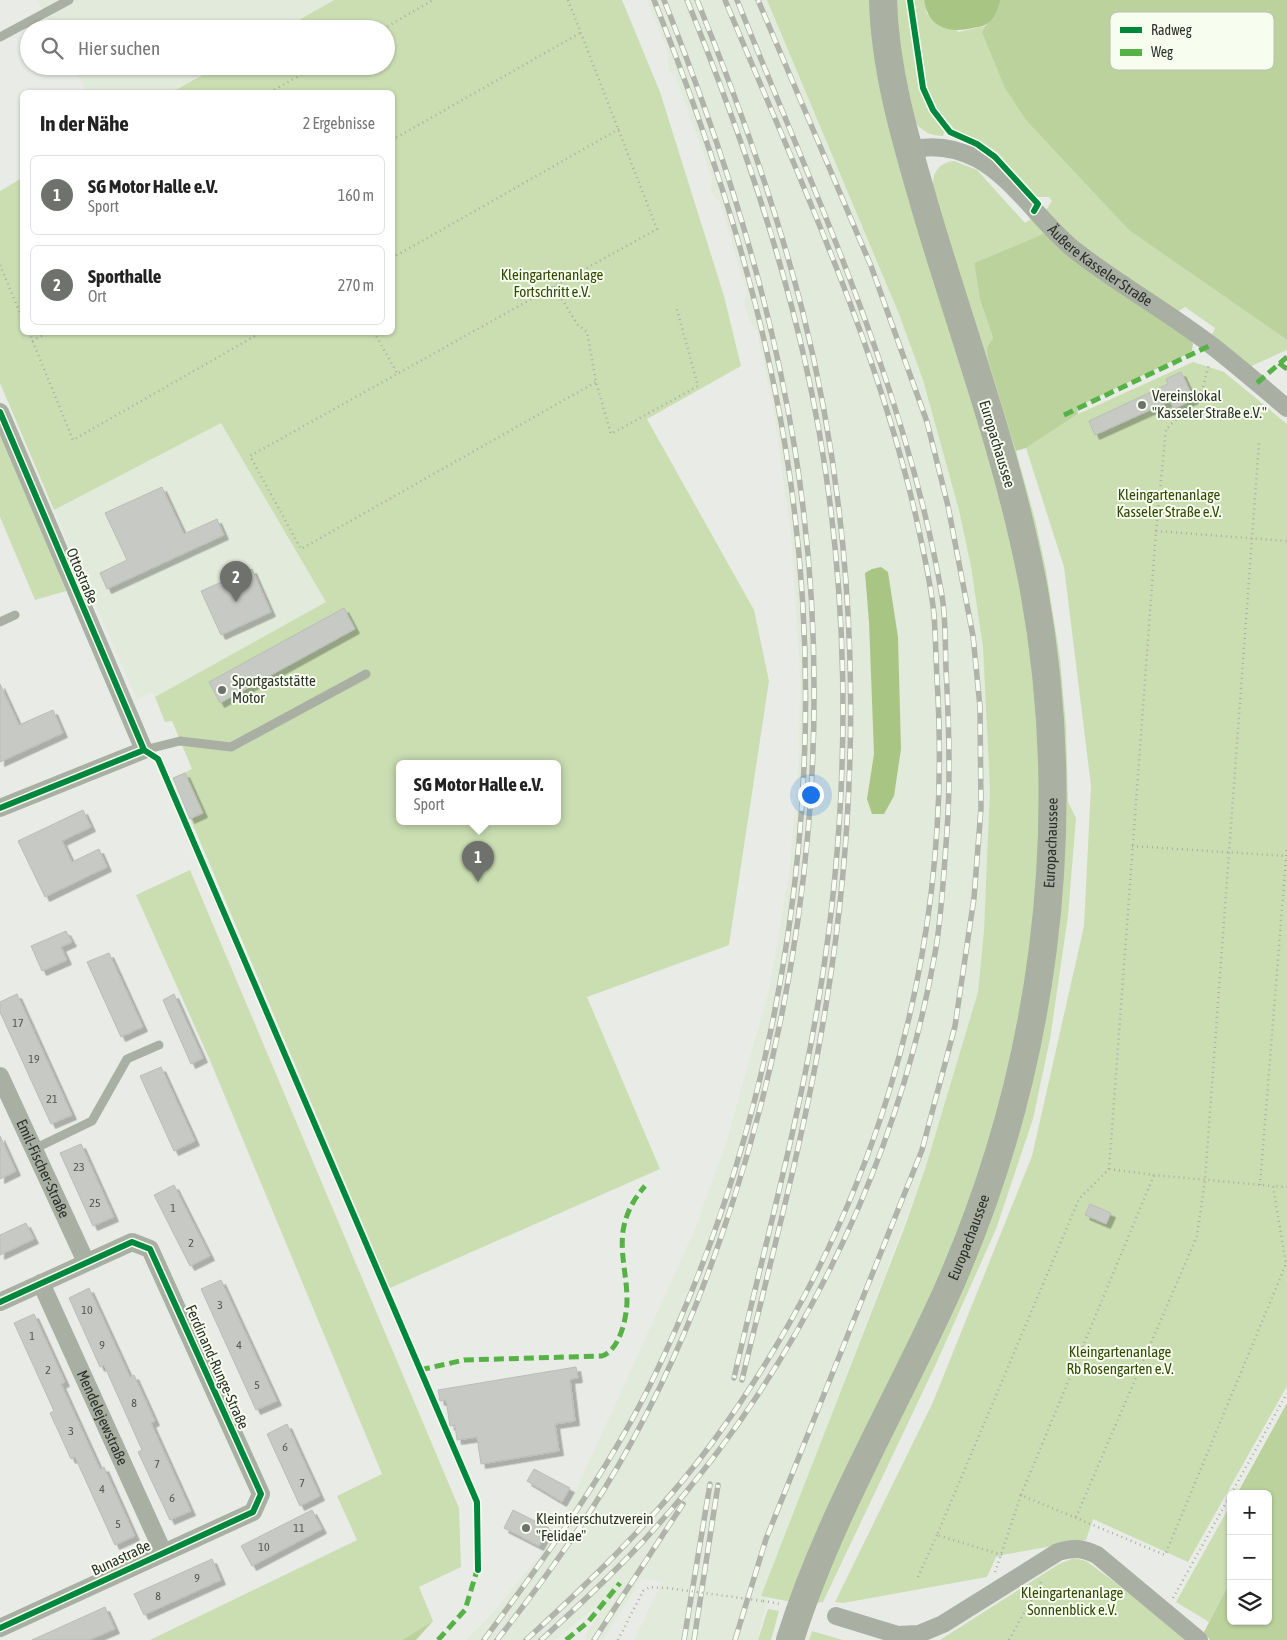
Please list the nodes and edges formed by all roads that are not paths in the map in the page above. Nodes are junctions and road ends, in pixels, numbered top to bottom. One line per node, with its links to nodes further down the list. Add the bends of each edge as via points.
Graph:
1 (62, 2): 3 (lane)
2 (882, 6): 6 (main road, Europachaussee, via 896,104)
3 (30, 20)
4 (20, 26): 5 (lane)
5 (0, 37)
6 (908, 150): 7 (street, Äußere Kasseler Straße, via 936,146 963,153 998,173 1077,252 1211,345); 24 (main road, Europachaussee, via 1008,477 1033,586 1051,731 1053,817 1048,903 1029,1039 1006,1130 981,1209 938,1310 825,1545)
7 (1287, 408)
8 (0, 412): 12 (street, Ottostraße)
9 (15, 615): 10 (lane)
10 (0, 622)
11 (366, 674): 12 (lane, via 232,747 180,740)
12 (144, 750): 13 (street)
13 (0, 808)
14 (159, 1044): 16 (lane, via 127,1059 92,1121)
15 (1, 1079): 16 (street, Emil-Fischer-Straße)
16 (34, 1149): 17 (street, Emil-Fischer-Straße)
17 (86, 1262): 18 (street); 20 (street, Ferdinand-Runge-Straße, via 132,1242 150,1249 261,1494)
18 (41, 1283): 19 (street); 21 (street, Mendelejewstraße)
19 (0, 1302)
20 (253, 1512): 21 (street, Bunastraße)
21 (163, 1552): 23 (street, Bunastraße)
22 (836, 1616): 25 (street, via 898,1635 918,1634 943,1624 1047,1559 1071,1548 1085,1549 1097,1555)
23 (0, 1628)
24 (790, 1640)
25 (1199, 1640)

